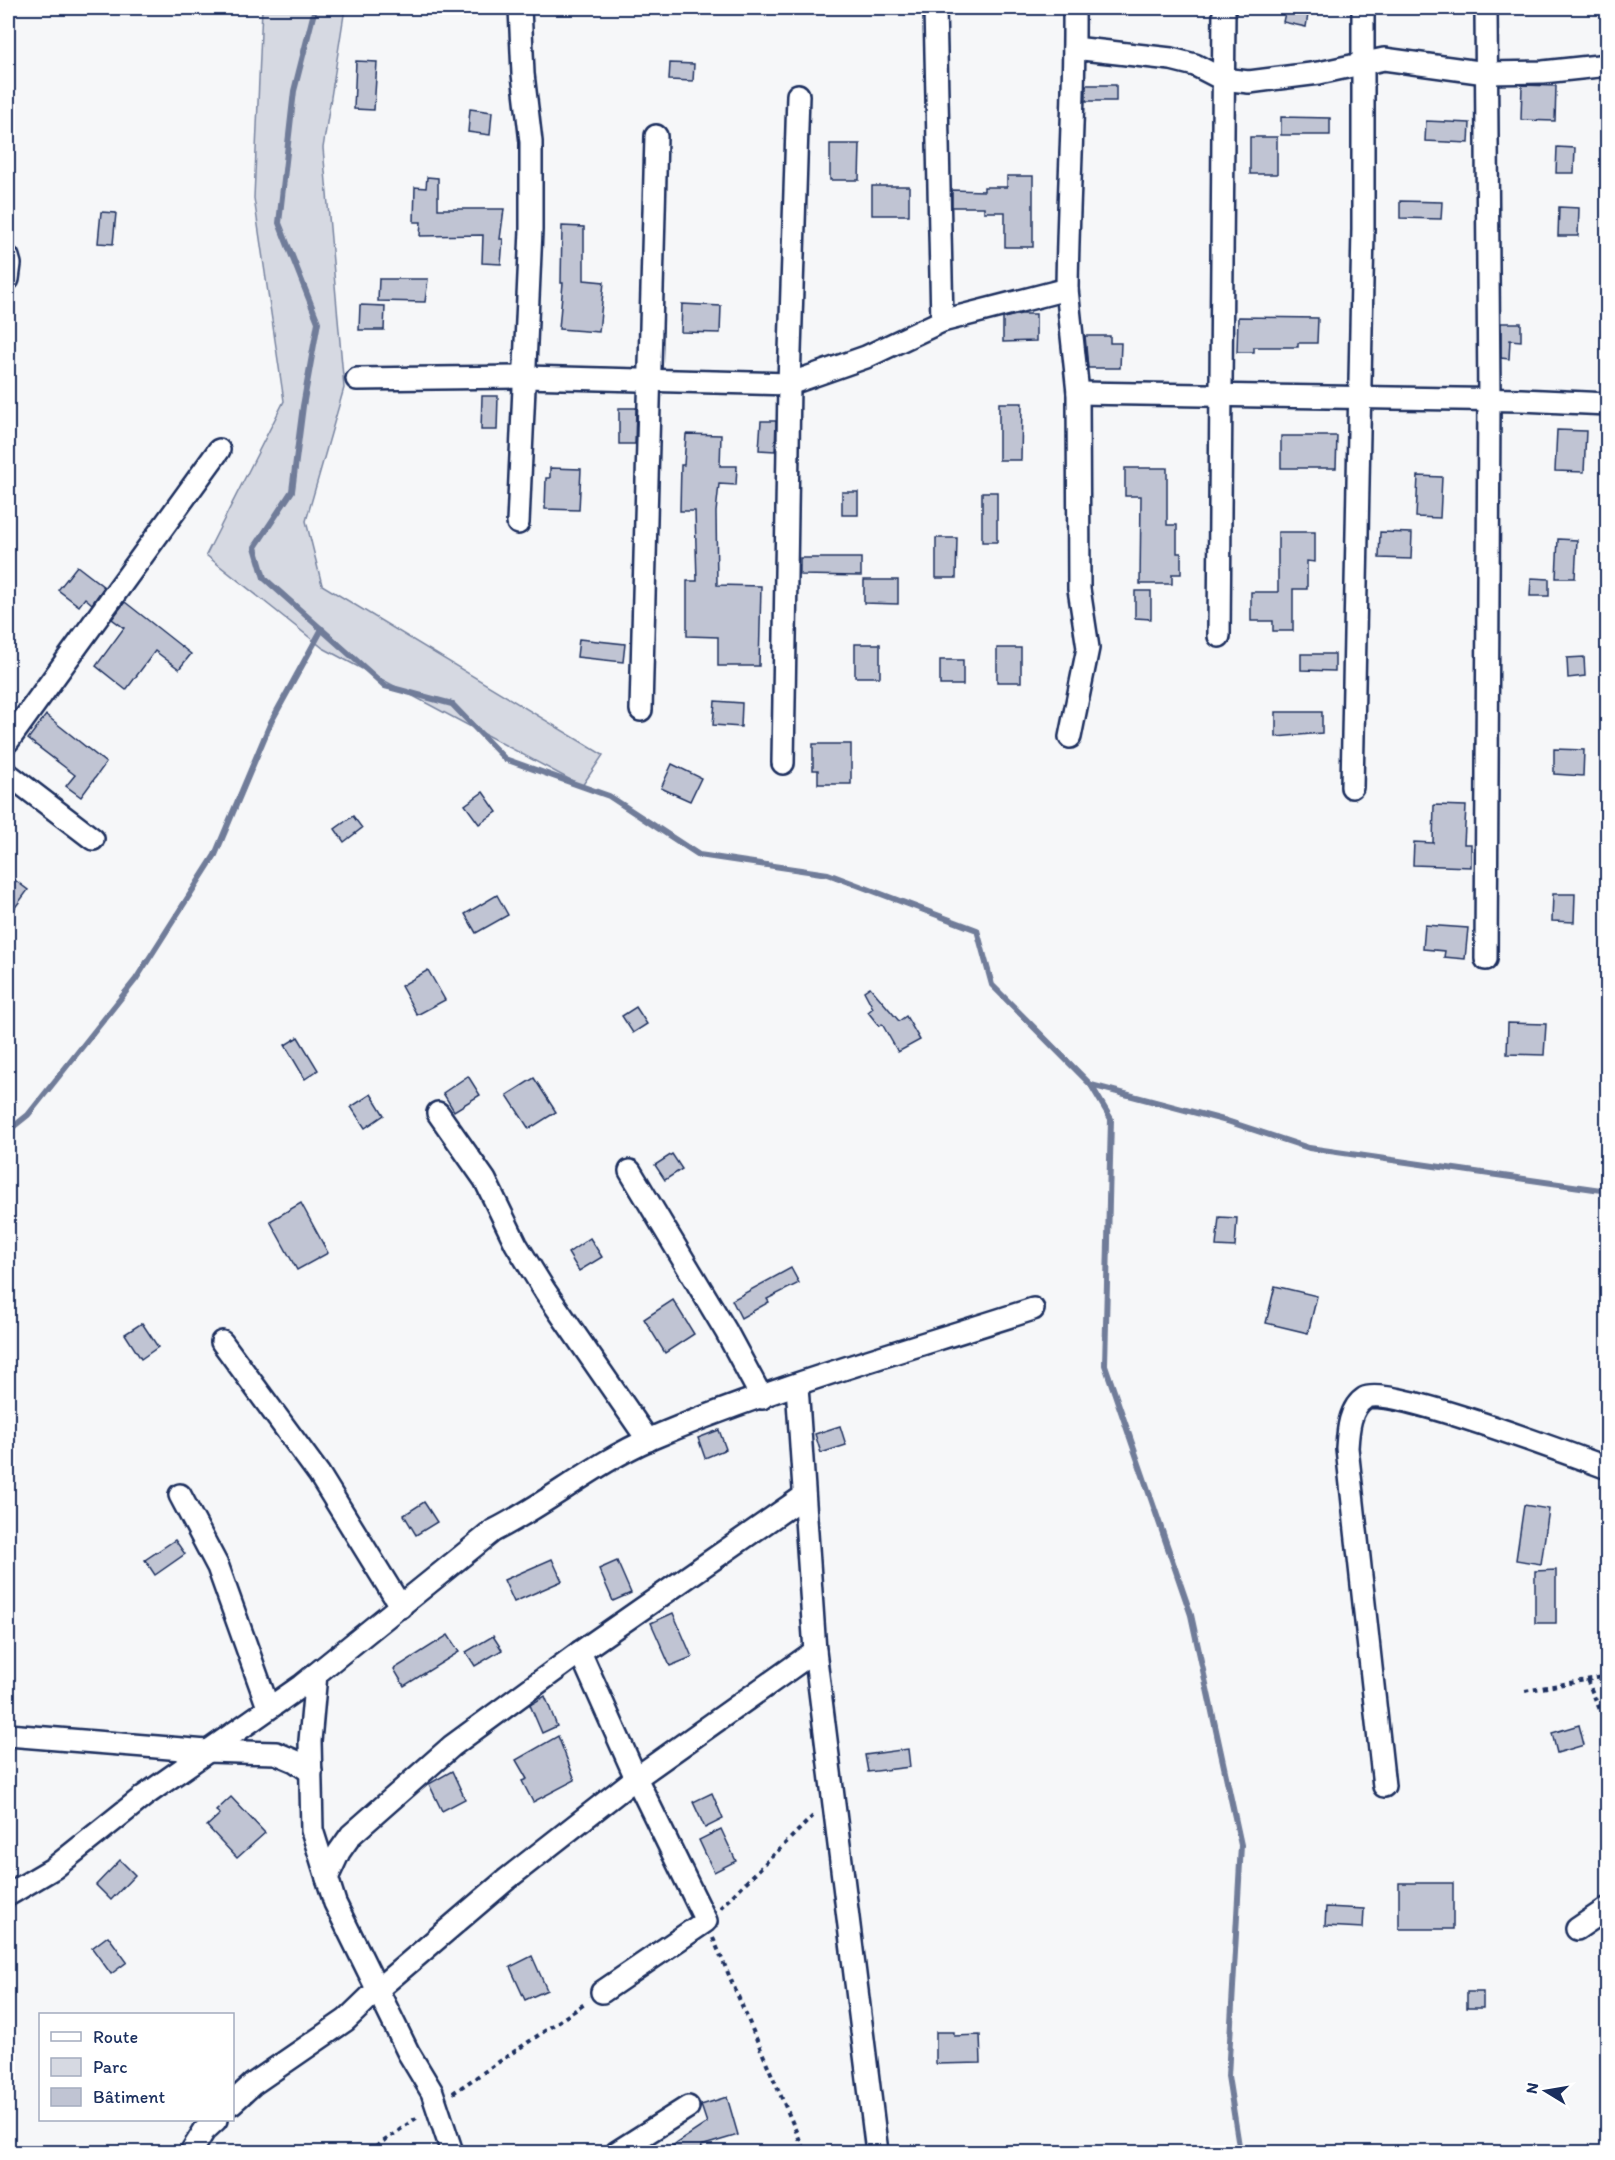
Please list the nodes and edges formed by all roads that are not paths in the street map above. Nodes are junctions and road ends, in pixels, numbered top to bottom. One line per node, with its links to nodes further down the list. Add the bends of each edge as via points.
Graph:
1 (520, 8): 18 (street, via 531,142)
2 (935, 8): 17 (street)
3 (1074, 8): 7 (street)
4 (1224, 8): 11 (street)
5 (1363, 8): 8 (street)
6 (1486, 8): 10 (street)
7 (1074, 48): 11 (street, via 1171,59 1195,65); 16 (street)
8 (1361, 63): 10 (street, via 1384,59); 11 (street, via 1277,80); 24 (street, via 1364,229)
9 (1608, 65): 10 (street)
10 (1486, 74): 25 (street)
11 (1222, 79): 23 (street)
12 (798, 95): 21 (street)
13 (656, 136): 20 (street)
14 (8, 257): 15 (street)
15 (8, 279)
16 (1067, 289): 17 (street); 22 (street)
17 (942, 321): 21 (street, via 866,357)
18 (525, 377): 19 (street); 20 (street); 28 (street)
19 (357, 378)
20 (650, 380): 21 (street); 30 (street)
21 (789, 384): 33 (street)
22 (1078, 393): 23 (street); 31 (street, via 1078,578 1088,648)
23 (1221, 395): 24 (street); 29 (street)
24 (1359, 397): 25 (street); 35 (street)
25 (1489, 400): 26 (street); 37 (street)
26 (1608, 404)
27 (219, 450): 32 (street)
28 (518, 523)
29 (1219, 636)
30 (641, 710)
31 (1070, 737)
32 (8, 741)
33 (783, 763)
34 (8, 774): 36 (street)
35 (1352, 787)
36 (93, 839)
37 (1486, 958)
38 (438, 1113): 44 (street, via 485,1180 516,1244 545,1291)
39 (630, 1171): 43 (street)
40 (1033, 1309): 42 (street)
41 (222, 1342): 48 (street, via 319,1474)
42 (797, 1386): 43 (street); 47 (street)
43 (762, 1398): 44 (street)
44 (648, 1440): 48 (street, via 493,1531)
45 (1608, 1468): 57 (street, via 1422,1405 1381,1396 1367,1397 1358,1405 1348,1426 1347,1448)
46 (180, 1495): 52 (street, via 218,1567)
47 (804, 1496): 49 (street); 50 (street)
48 (401, 1607): 51 (street)
49 (815, 1651): 56 (street); 70 (street)
50 (580, 1652): 56 (street); 58 (street, via 452,1746 351,1835)
51 (316, 1674): 52 (street); 55 (street)
52 (268, 1707): 54 (street)
53 (8, 1735): 54 (street)
54 (207, 1751): 55 (street, via 276,1753); 59 (street, via 54,1868)
55 (311, 1772): 58 (street, via 312,1830)
56 (636, 1778): 62 (street, via 507,1879); 63 (street, via 706,1922)
57 (1384, 1786)
58 (327, 1878): 62 (street, via 335,1903)
59 (8, 1895)
60 (1608, 1908): 61 (street)
61 (1577, 1929)
62 (378, 1989): 64 (street, via 346,2020); 68 (street, via 436,2104)
63 (602, 1992)
64 (234, 2101)
65 (687, 2107): 69 (street)
66 (215, 2121): 67 (street)
67 (191, 2152)
68 (452, 2152)
69 (617, 2152)
70 (877, 2152)

